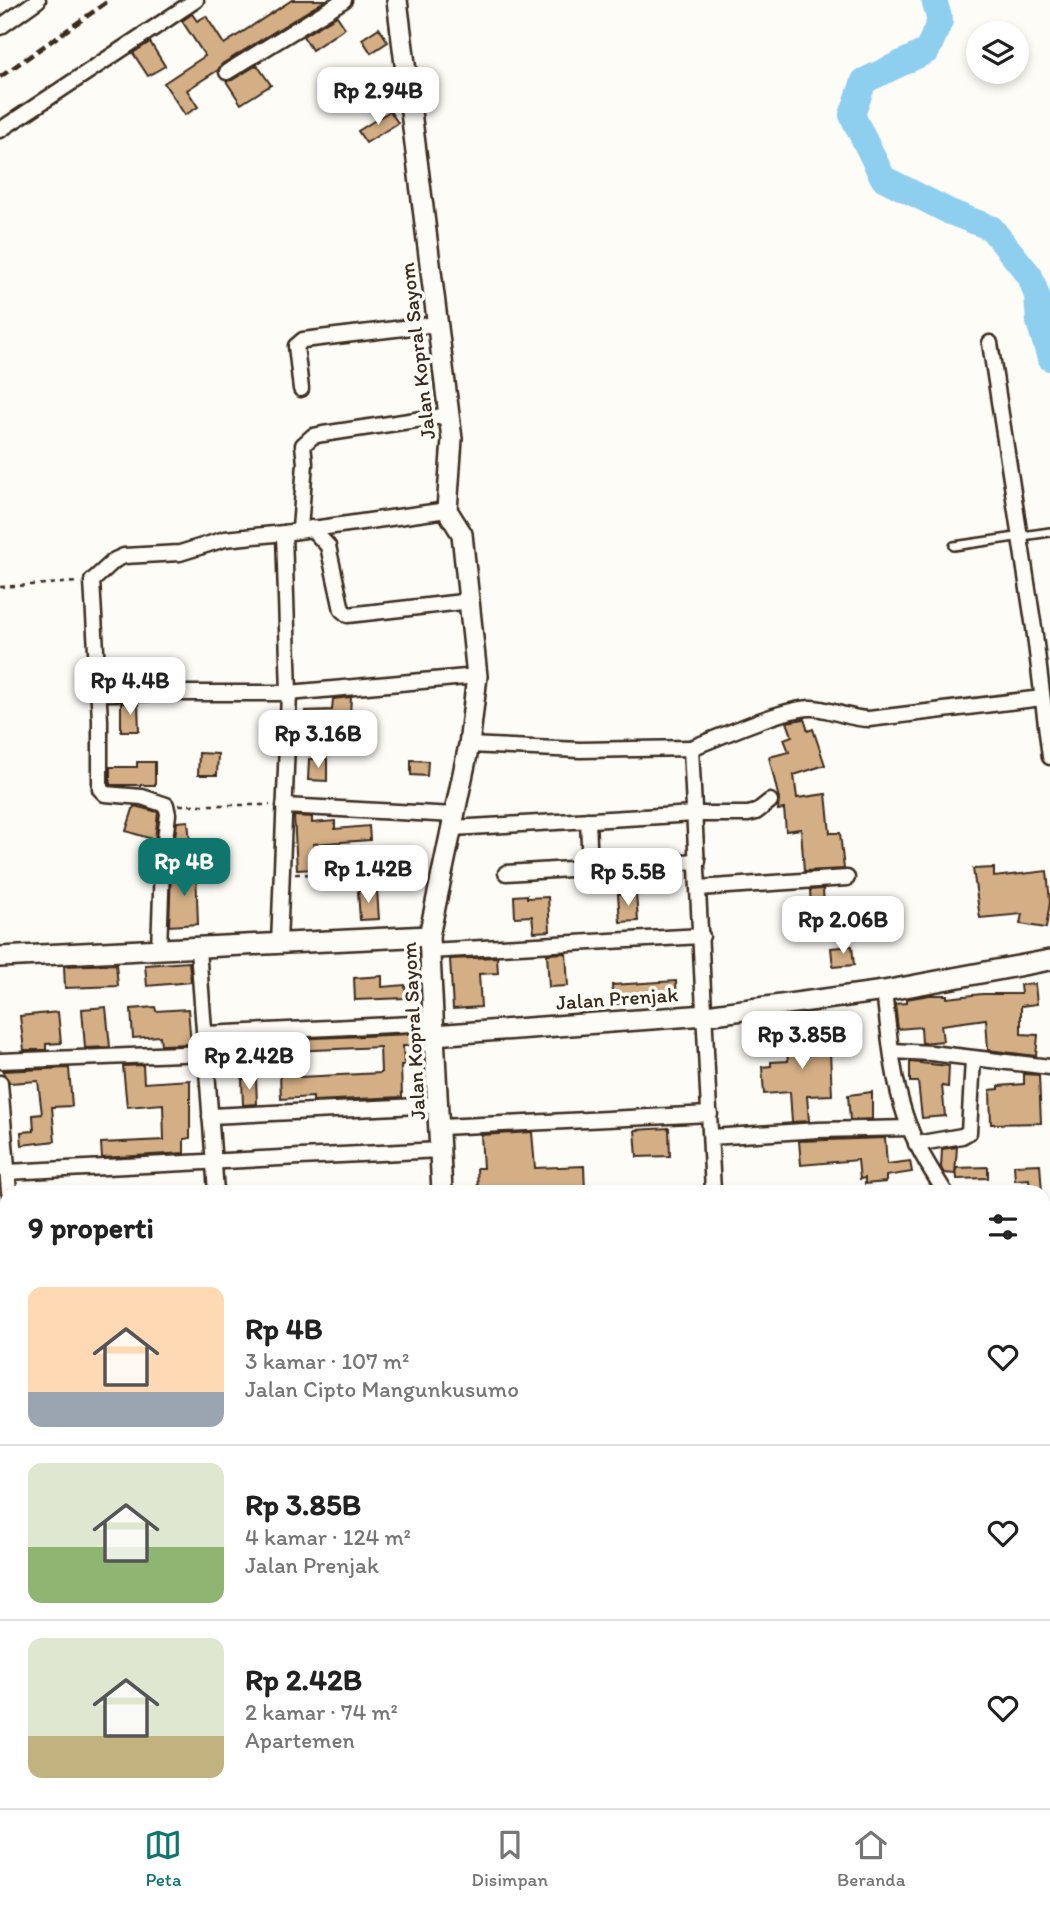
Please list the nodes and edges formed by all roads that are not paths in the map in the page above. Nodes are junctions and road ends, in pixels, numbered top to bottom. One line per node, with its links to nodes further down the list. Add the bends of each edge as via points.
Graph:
1 (38, 0): 5 (street)
2 (196, 0): 7 (street)
3 (344, 0): 6 (street)
4 (397, 0): 8 (street, Jalan Kopral Sayom)
5 (0, 27)
6 (227, 72)
7 (0, 130)
8 (437, 324): 10 (street, via 303,340 296,346); 11 (street, Jalan Kopral Sayom)
9 (990, 343): 16 (street)
10 (301, 389)
11 (449, 415): 12 (street, Jalan Kopral Sayom, via 452,439); 13 (street, via 306,440)
12 (447, 510): 13 (street); 18 (street, Jalan Kopral Sayom, via 462,534)
13 (305, 529): 15 (street); 18 (street, via 328,546 342,610 348,615)
14 (1050, 532): 16 (lane)
15 (284, 533): 20 (street, via 225,539 180,553 124,556 115,561 92,581); 21 (street)
16 (1020, 535): 17 (lane); 22 (street)
17 (954, 546)
18 (471, 601): 19 (street, Jalan Kopral Sayom)
19 (477, 676): 21 (street); 23 (street, Jalan Kopral Sayom)
20 (99, 693): 21 (street); 39 (street, via 102,792 166,805)
21 (289, 693): 27 (street)
22 (1044, 695): 24 (street, via 869,719 812,708); 25 (street)
23 (469, 745): 24 (street); 30 (street, Jalan Kopral Sayom)
24 (691, 748): 28 (street)
25 (1050, 757)
26 (770, 801): 28 (street, via 748,814)
27 (284, 806): 30 (street); 37 (street)
28 (695, 814): 29 (street); 31 (street)
29 (588, 820): 30 (street); 32 (street)
30 (454, 822): 38 (street, Jalan Kopral Sayom)
31 (698, 862): 32 (street); 35 (street)
32 (590, 868): 33 (street)
33 (506, 873)
34 (847, 878): 35 (street)
35 (699, 888): 36 (street)
36 (702, 936): 38 (street); 44 (street)
37 (279, 944): 38 (street); 40 (street)
38 (429, 944): 45 (street, Jalan Kopral Sayom)
39 (159, 949): 40 (street); 41 (street)
40 (198, 949): 46 (street)
41 (0, 957)
42 (1050, 961): 43 (street, Jalan Prenjak)
43 (884, 991): 44 (street, Jalan Prenjak); 47 (street)
44 (706, 1015): 45 (street, Jalan Prenjak); 54 (street)
45 (433, 1029): 46 (street); 53 (street, Jalan Kopral Sayom)
46 (206, 1034): 48 (street)
47 (892, 1051): 49 (street); 57 (street)
48 (207, 1053): 50 (street); 55 (street)
49 (973, 1059): 51 (street); 59 (street, via 969,1132)
50 (0, 1061)
51 (1050, 1067)
52 (0, 1083): 62 (street)
53 (439, 1105): 55 (street); 56 (street, Jalan Kopral Sayom)
54 (710, 1114): 56 (street); 58 (street)
55 (210, 1116): 61 (street)
56 (441, 1127): 60 (street, Jalan Kopral Sayom)
57 (910, 1128): 58 (street); 59 (street)
58 (710, 1137): 66 (street)
59 (916, 1144): 67 (street)
60 (440, 1150): 61 (street); 65 (street, Jalan Kopral Sayom)
61 (214, 1162): 62 (street); 64 (street)
62 (7, 1172): 63 (street)
63 (8, 1185)
64 (216, 1185)
65 (442, 1185)
66 (713, 1185)
67 (941, 1185)

